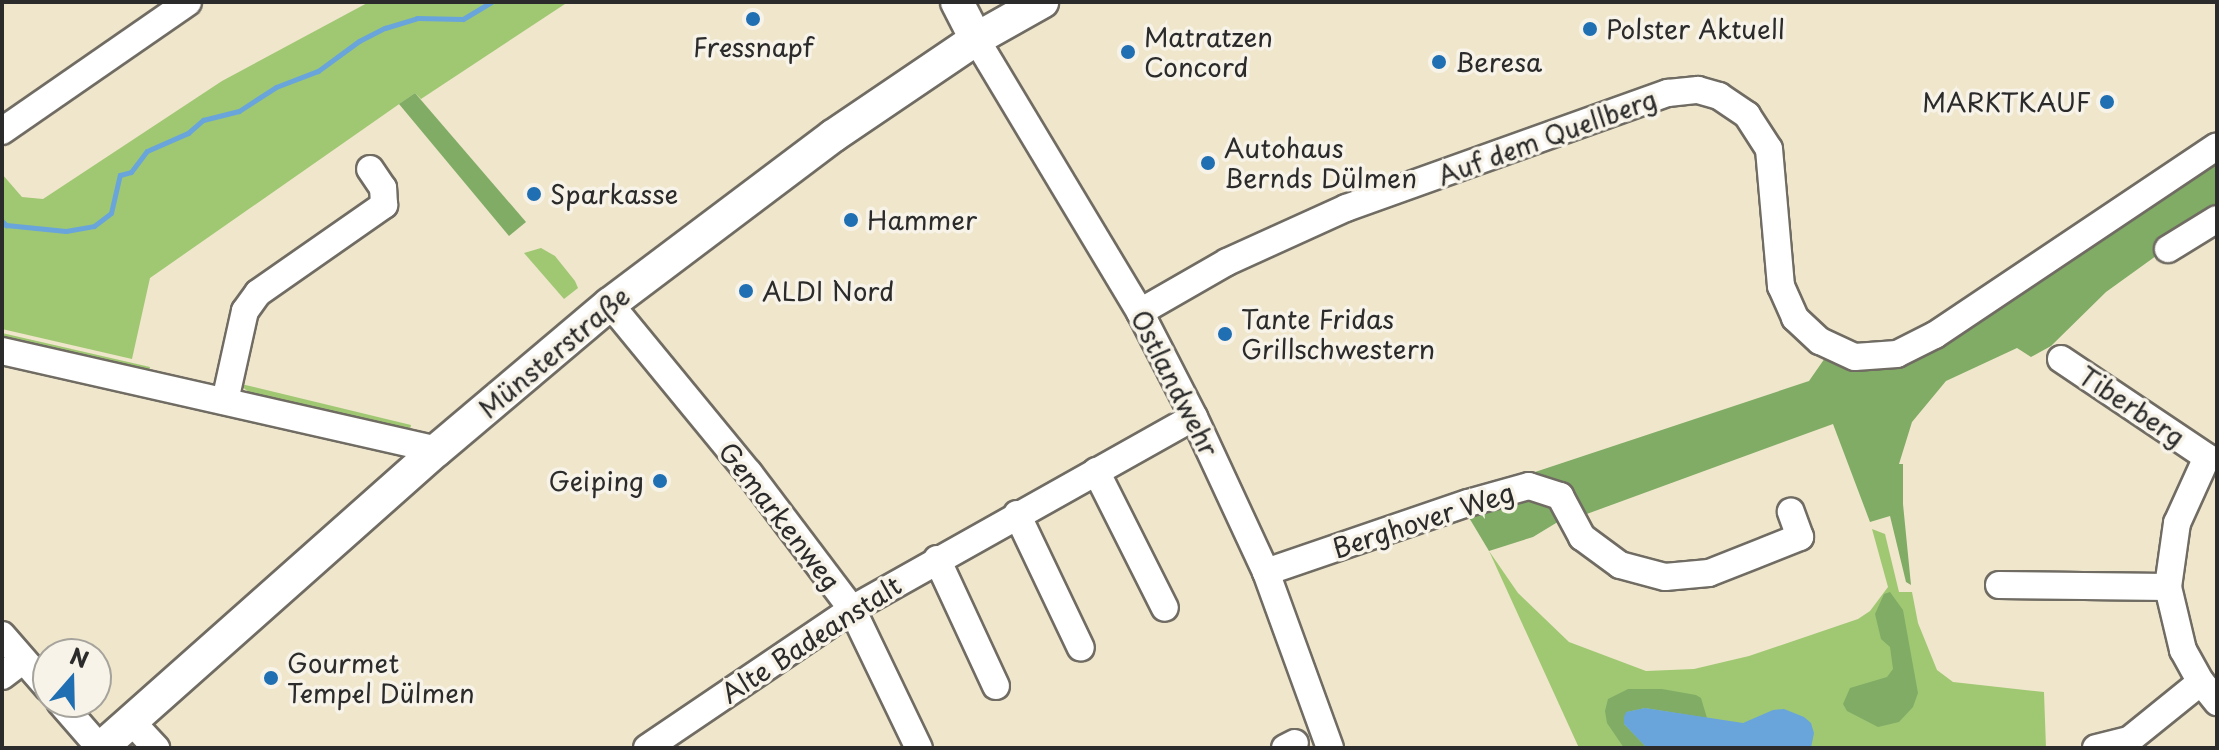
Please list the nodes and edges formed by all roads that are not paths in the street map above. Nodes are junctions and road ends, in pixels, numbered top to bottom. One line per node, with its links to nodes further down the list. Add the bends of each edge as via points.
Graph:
1 (188, 2): 5 (street)
2 (957, 2): 4 (main road)
3 (1042, 2): 4 (main road, Münsterstraße)
4 (976, 39): 10 (main road, Münsterstraße, via 784,171); 11 (street, Ostlandwehr)
5 (2, 131)
6 (2217, 146): 11 (street, Auf dem Quellberg, via 1935,335 1897,354 1855,357 1820,341 1795,318 1781,286 1769,149 1747,115 1719,96 1698,90 1668,93 1346,208 1227,262)
7 (370, 169): 14 (street, via 383,188 384,205 258,293 245,311)
8 (2217, 219): 9 (street)
9 (2168, 249)
10 (610, 304): 16 (main road, Münsterstraße); 25 (street, Gemarkenweg)
11 (1140, 312): 15 (street, Ostlandwehr)
12 (2, 351): 14 (street)
13 (2061, 359): 23 (street, Tiberberg, via 2207,457 2177,523)
14 (225, 401): 16 (street)
15 (1194, 417): 17 (street, Alte Badeanstalt); 21 (street, Ostlandwehr)
16 (437, 450): 34 (main road, Münsterstraße)
17 (1096, 471): 19 (street, Alte Badeanstalt); 24 (street)
18 (1791, 512): 21 (street, Berghover Weg, via 1800,537 1709,573 1665,577 1620,565 1582,537 1560,496 1529,486)
19 (1017, 514): 20 (street, Alte Badeanstalt); 27 (street)
20 (937, 559): 25 (street, Alte Badeanstalt); 31 (street)
21 (1266, 572): 39 (street, Ostlandwehr)
22 (1999, 585): 23 (street)
23 (2168, 587): 32 (street, Tiberberg, via 2183,650)
24 (1165, 608)
25 (852, 609): 37 (street, Alte Badeanstalt); 38 (street, Gemarkenweg)
26 (2, 635): 28 (street)
27 (1081, 648)
28 (23, 660): 29 (street); 30 (street)
29 (32, 670)
30 (2, 676)
31 (996, 686)
32 (2209, 692): 40 (street, Tiberberg, via 2129,740)
33 (74, 718): 35 (street)
34 (131, 721): 35 (main road, Münsterstraße); 36 (street)
35 (100, 748)
36 (156, 748)
37 (647, 748)
38 (919, 748)
39 (1330, 748)
40 (2096, 748)

